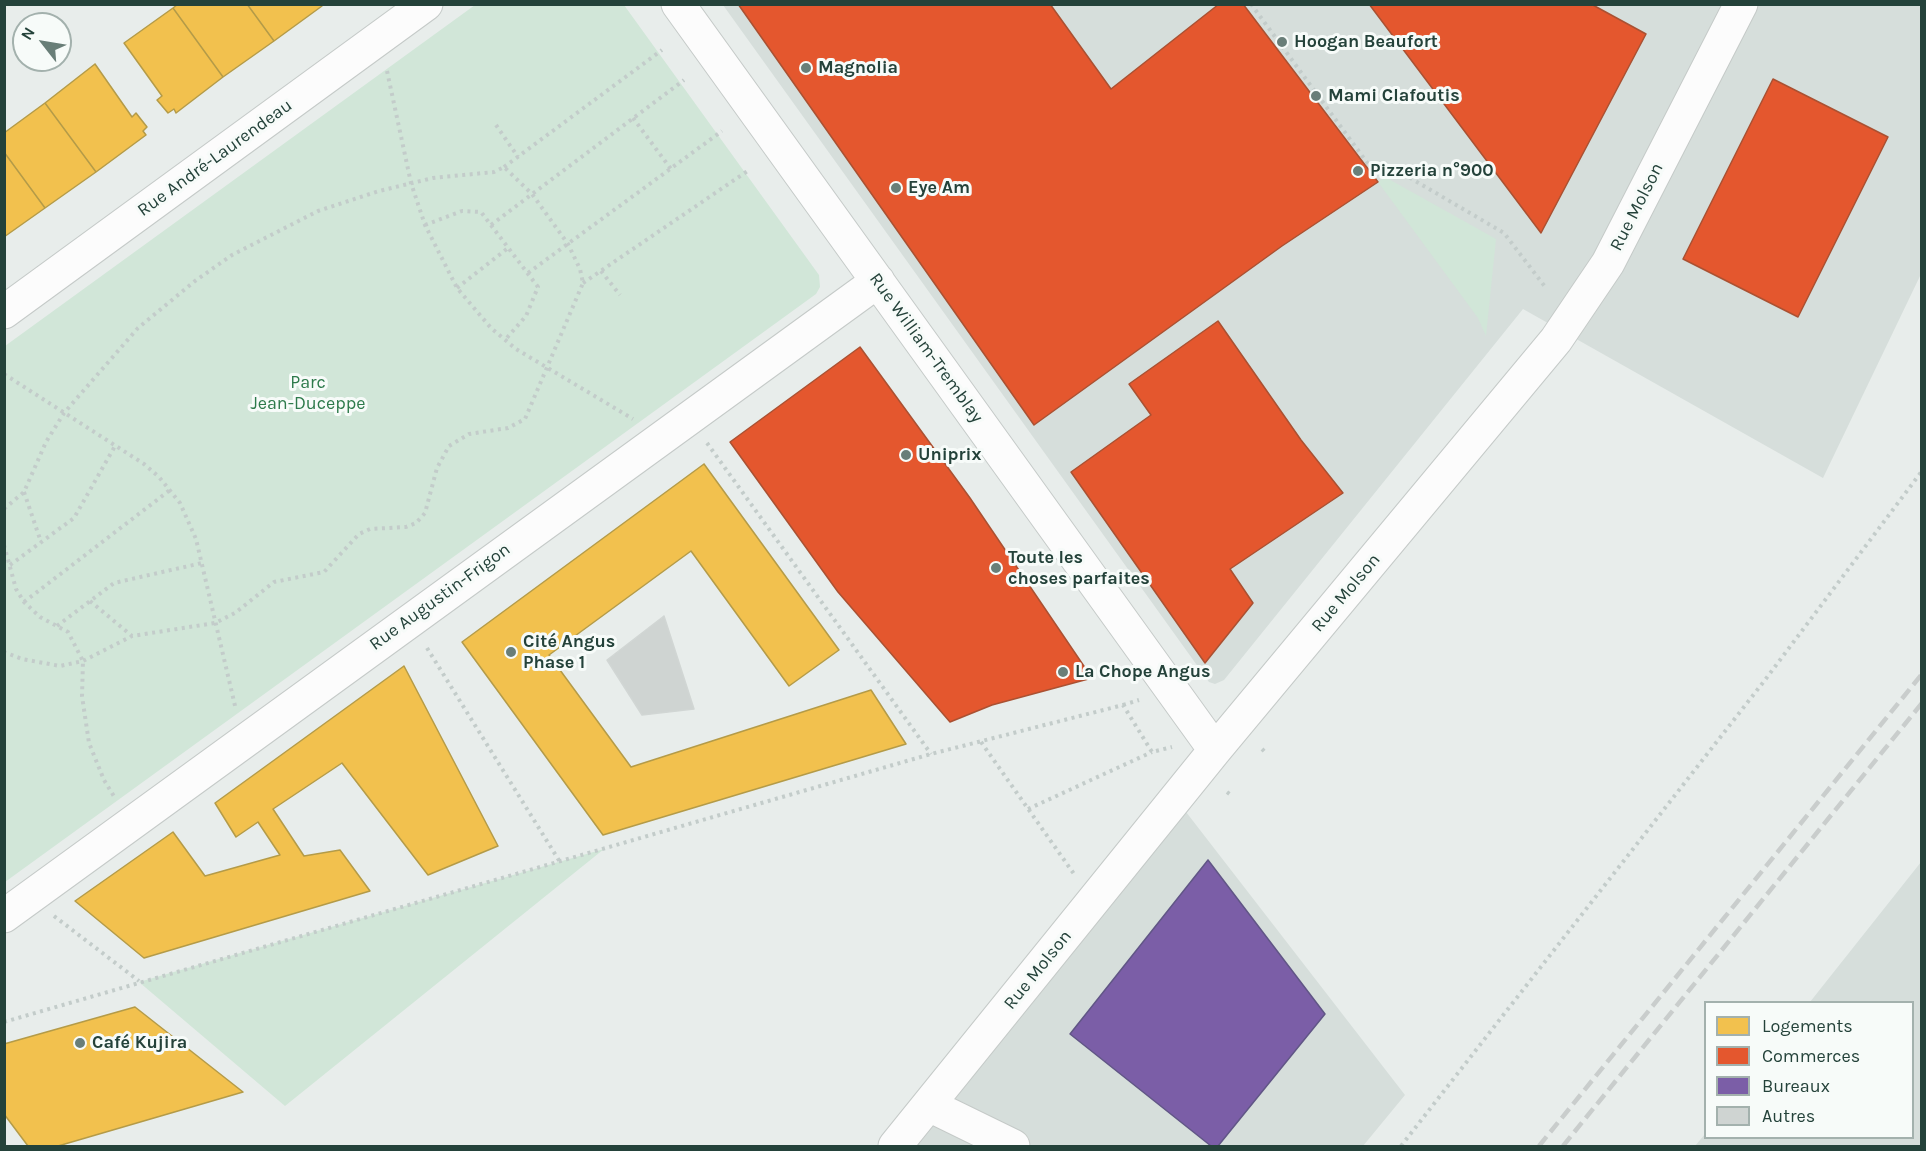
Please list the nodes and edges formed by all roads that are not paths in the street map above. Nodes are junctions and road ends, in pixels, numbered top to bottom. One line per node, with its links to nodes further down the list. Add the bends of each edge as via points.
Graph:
1 (426, 4): 5 (street, Rue André-Laurendeau)
2 (678, 4): 4 (street, Rue William-Tremblay)
3 (1741, 4): 6 (street, Rue Molson, via 1608,263 1556,340)
4 (878, 281): 6 (street, Rue William-Tremblay); 7 (street, Rue Augustin-Frigon)
5 (4, 312)
6 (1215, 750): 8 (street, Rue Molson)
7 (4, 916)
8 (929, 1105): 9 (street, Rue Molson); 10 (street)
9 (895, 1146)
10 (1013, 1146)

